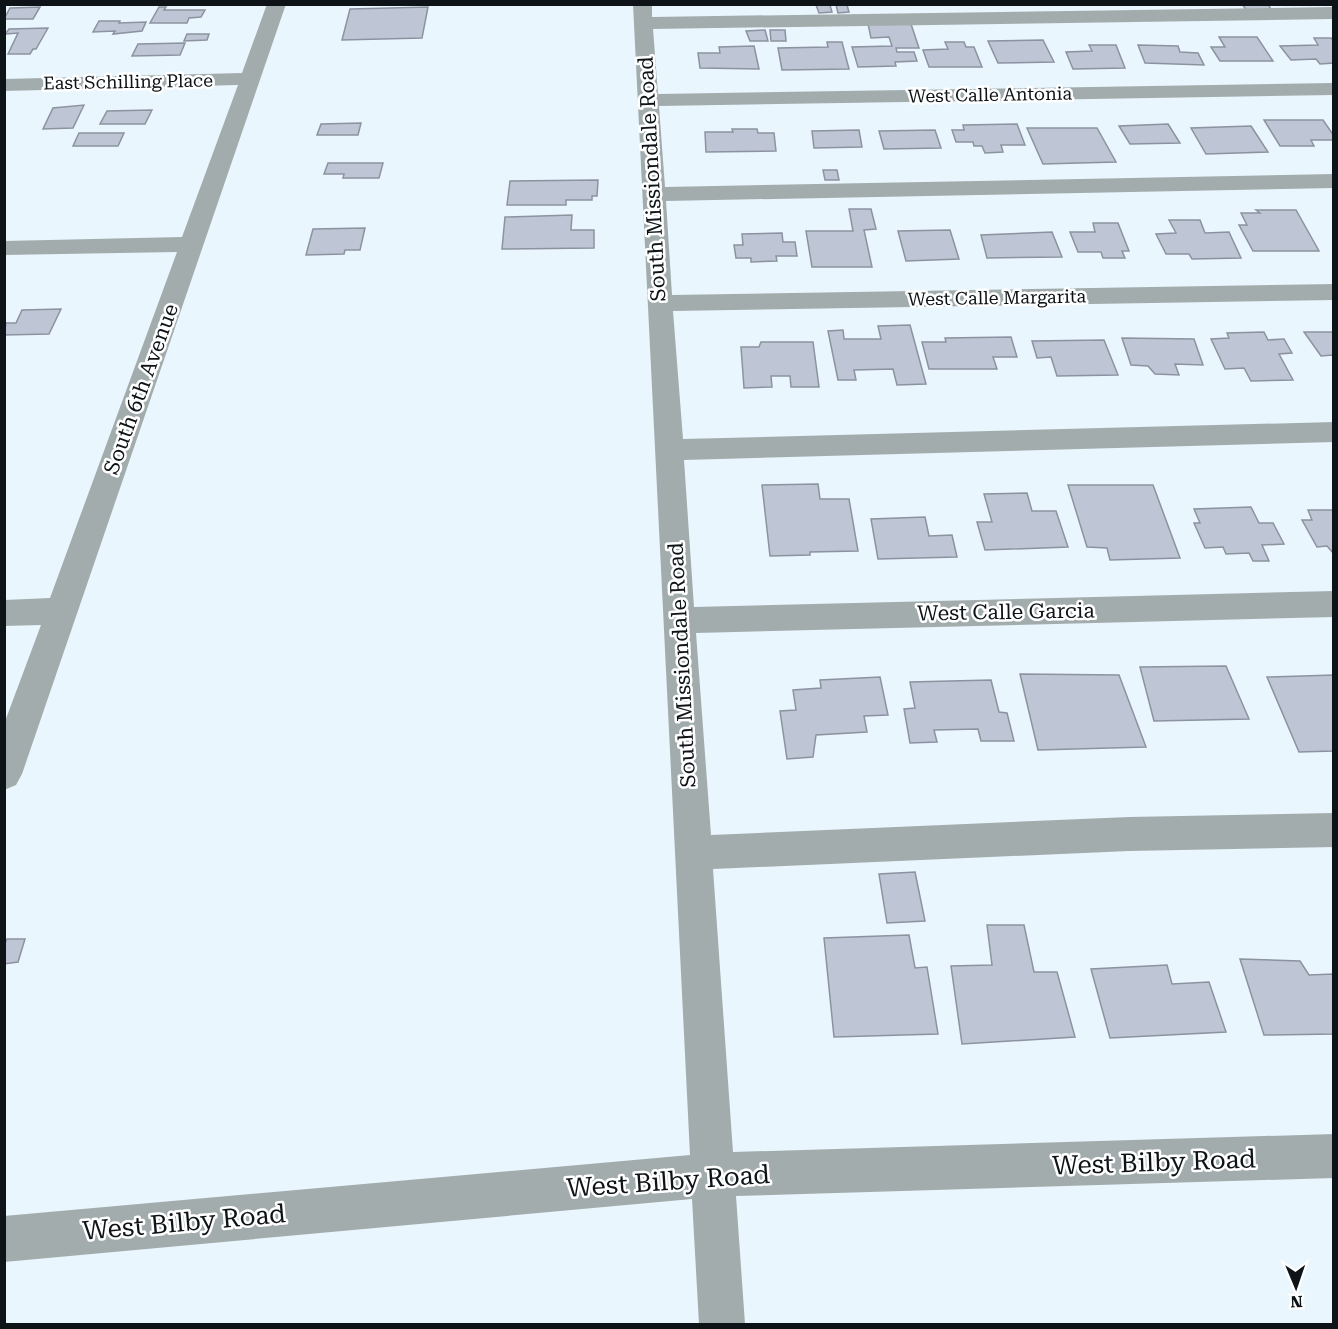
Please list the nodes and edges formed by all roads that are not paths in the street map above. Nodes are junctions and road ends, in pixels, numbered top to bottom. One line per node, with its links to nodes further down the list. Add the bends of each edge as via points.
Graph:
1 (277, 4): 4 (street, South 6th Avenue)
2 (1334, 13): 3 (street)
3 (642, 14): 7 (street, South Missiondale Road)
4 (251, 79): 5 (street, East Schilling Place); 10 (street, South 6th Avenue)
5 (4, 85)
6 (1334, 89): 7 (street, West Calle Antonia)
7 (647, 100): 9 (street, South Missiondale Road)
8 (1334, 181): 9 (street)
9 (653, 194): 13 (street, South Missiondale Road)
10 (193, 244): 11 (street); 17 (street, South 6th Avenue)
11 (4, 248)
12 (1334, 292): 13 (street, West Calle Margarita)
13 (660, 303): 15 (street, South Missiondale Road)
14 (1334, 432): 15 (street)
15 (669, 450): 19 (street, South Missiondale Road)
16 (1334, 604): 19 (street, West Calle Garcia)
17 (62, 611): 18 (street); 20 (street, South 6th Avenue)
18 (4, 613)
19 (679, 620): 22 (street, South Missiondale Road)
20 (4, 774)
21 (1334, 830): 22 (street, via 1129,834)
22 (693, 853): 24 (street, South Missiondale Road)
23 (1334, 1156): 24 (street, West Bilby Road)
24 (713, 1175): 25 (street, West Bilby Road); 26 (street, South Missiondale Road)
25 (4, 1239)
26 (722, 1324)

